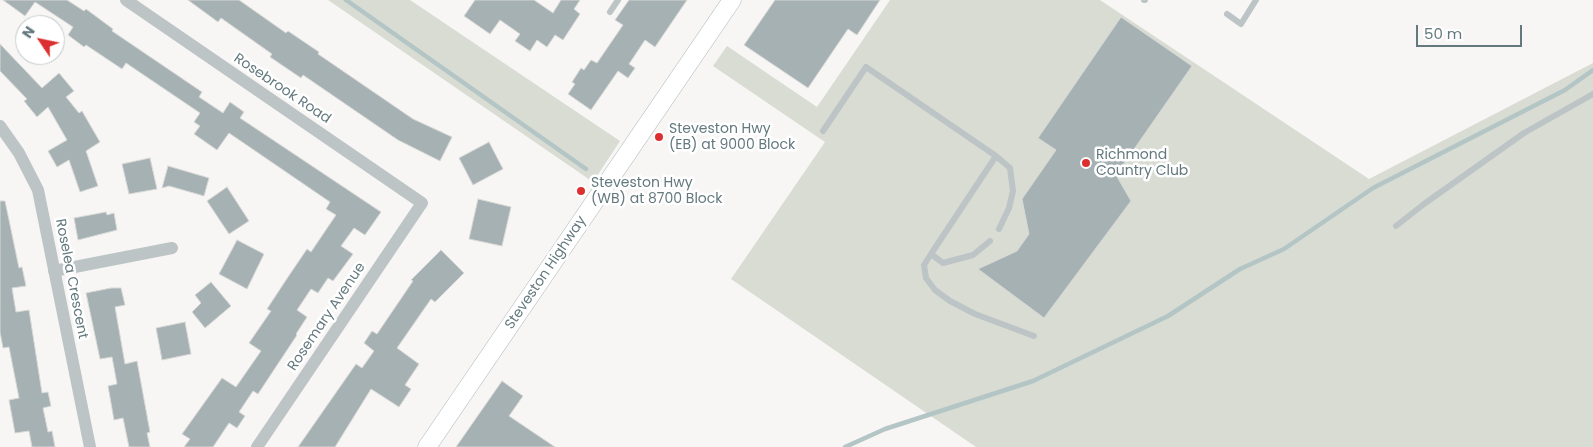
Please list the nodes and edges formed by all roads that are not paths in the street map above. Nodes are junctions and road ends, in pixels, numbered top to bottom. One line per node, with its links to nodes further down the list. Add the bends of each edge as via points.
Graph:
1 (126, 0): 11 (street, Rosebrook Road)
2 (618, 0): 5 (lane)
3 (732, 0): 21 (main road, Steveston Highway)
4 (1256, 0): 6 (lane, via 1241,24)
5 (610, 12)
6 (1227, 14)
7 (1593, 94): 12 (lane, via 1524,133)
8 (0, 126): 17 (street, Roselea Crescent, via 19,153 38,190)
9 (823, 131): 10 (lane, via 866,67)
10 (996, 156): 13 (lane, via 1010,168 1013,191); 16 (lane)
11 (422, 203): 20 (street, Rosemary Avenue)
12 (1396, 226)
13 (999, 229)
14 (990, 241): 16 (lane, via 973,255 943,263)
15 (172, 248): 17 (street)
16 (930, 254): 18 (lane, via 924,265 926,278 935,290 975,314)
17 (54, 271): 19 (street, Roselea Crescent)
18 (1034, 336)
19 (90, 447)
20 (258, 447)
21 (427, 447)

